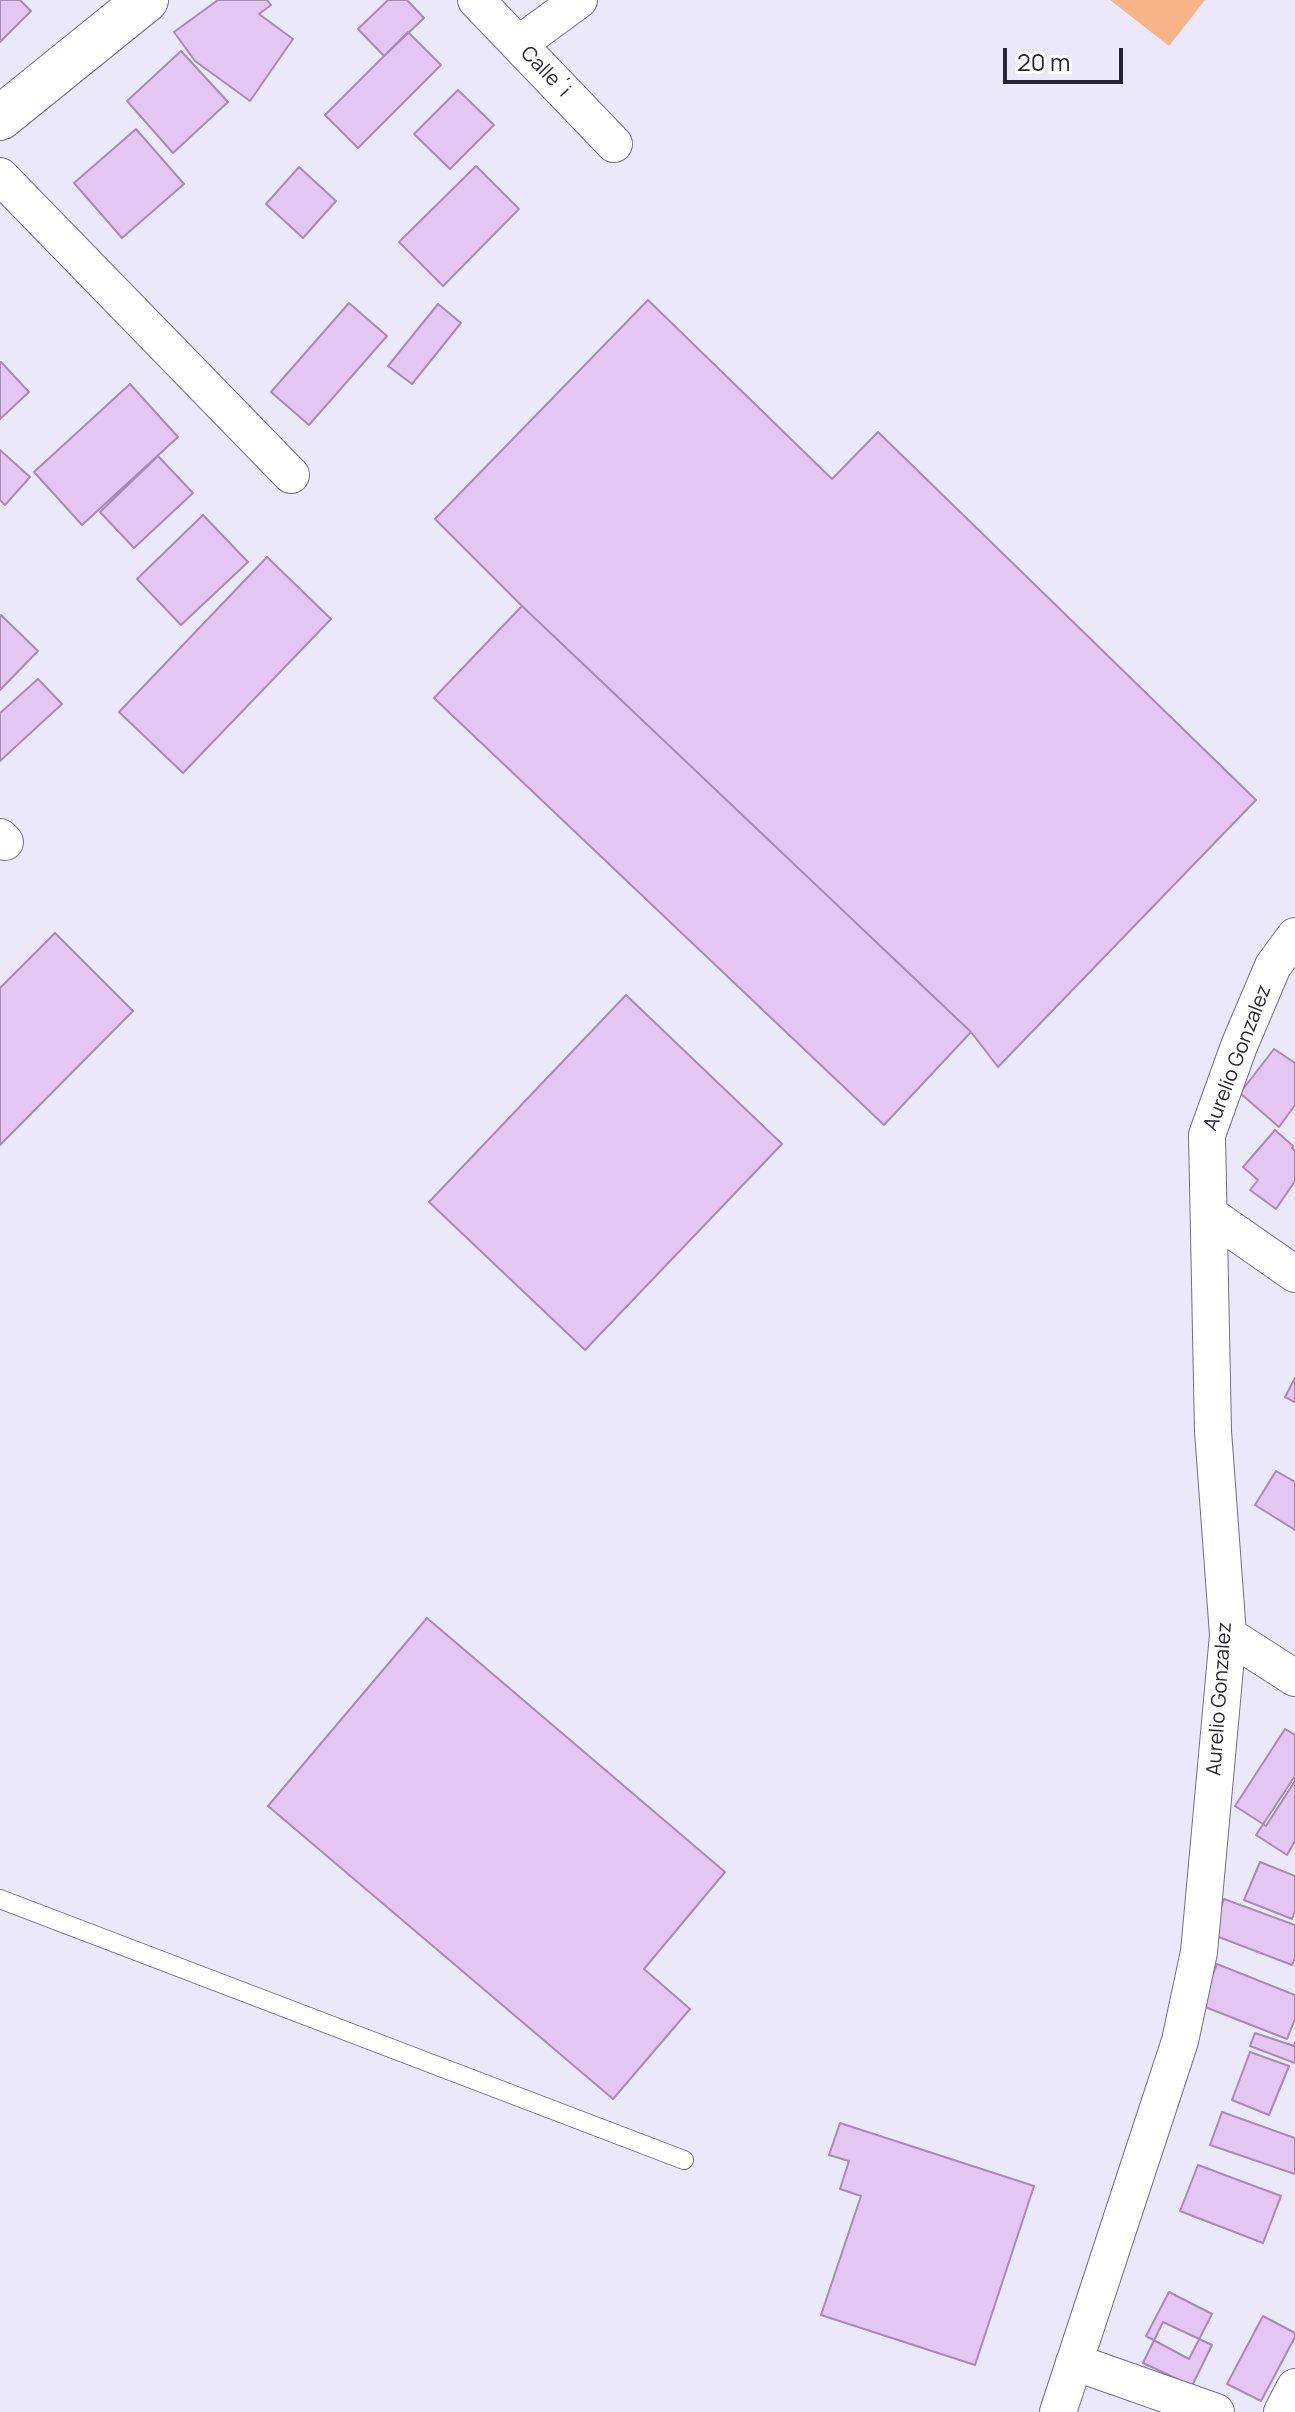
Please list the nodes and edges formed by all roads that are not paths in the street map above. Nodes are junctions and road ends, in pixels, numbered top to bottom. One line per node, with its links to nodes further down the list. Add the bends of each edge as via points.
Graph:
1 (146, 0): 5 (street)
2 (476, 0): 4 (street, Calle´i)
3 (579, 0): 4 (street)
4 (519, 44): 6 (street, Calle´i)
5 (0, 118)
6 (614, 144)
7 (0, 176): 8 (street)
8 (291, 475)
9 (1295, 936): 10 (street, Aurelio Gonzalez, via 1273,966 1207,1135)
10 (1209, 1214): 11 (street); 12 (street, Aurelio Gonzalez, via 1213,1431)
11 (1295, 1274)
12 (1228, 1635): 13 (street); 16 (street, Aurelio Gonzalez, via 1199,1952 1183,2026)
13 (1295, 1678)
14 (0, 1899): 15 (lane)
15 (684, 2160)
16 (1074, 2362): 18 (street, Aurelio Gonzalez); 19 (street)
17 (1295, 2387): 20 (street)
18 (1058, 2412)
19 (1216, 2412)
20 (1282, 2412)

